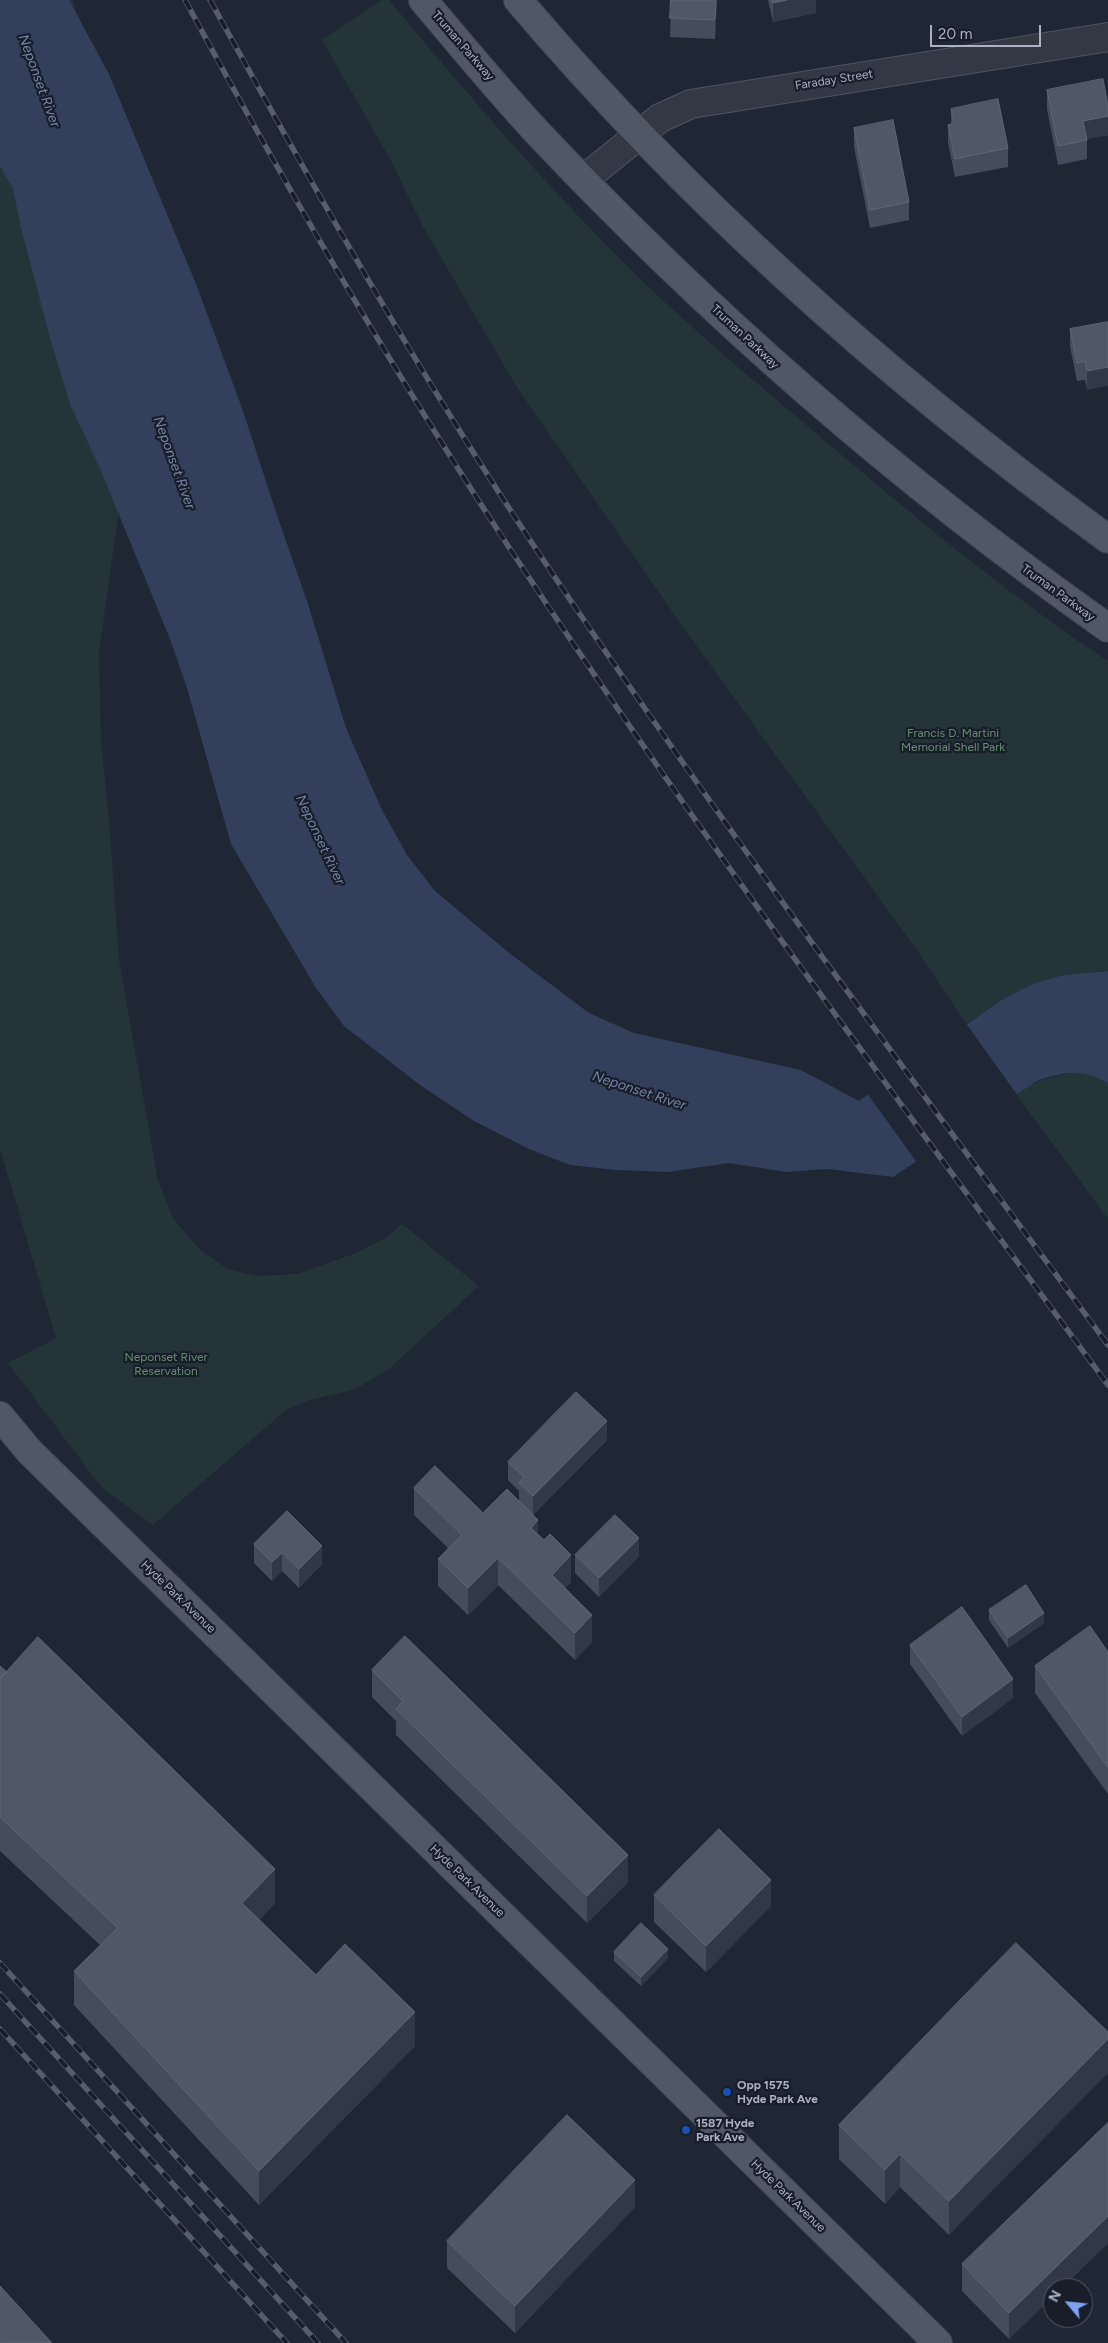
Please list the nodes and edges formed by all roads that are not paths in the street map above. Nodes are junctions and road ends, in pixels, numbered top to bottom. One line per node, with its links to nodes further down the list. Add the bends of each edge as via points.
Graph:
1 (423, 0): 5 (main road, Truman Parkway, via 534,129)
2 (518, 0): 4 (main road)
3 (1108, 37): 4 (street, Faraday Street, via 702,101 670,112)
4 (639, 134): 5 (street, Faraday Street); 6 (main road, via 756,249 847,332 1007,464)
5 (583, 180): 7 (main road, Truman Parkway, via 698,294 852,433 1005,554)
6 (1108, 539)
7 (1108, 628)
8 (0, 1416): 9 (main road, Hyde Park Avenue, via 43,1465)
9 (938, 2343)

